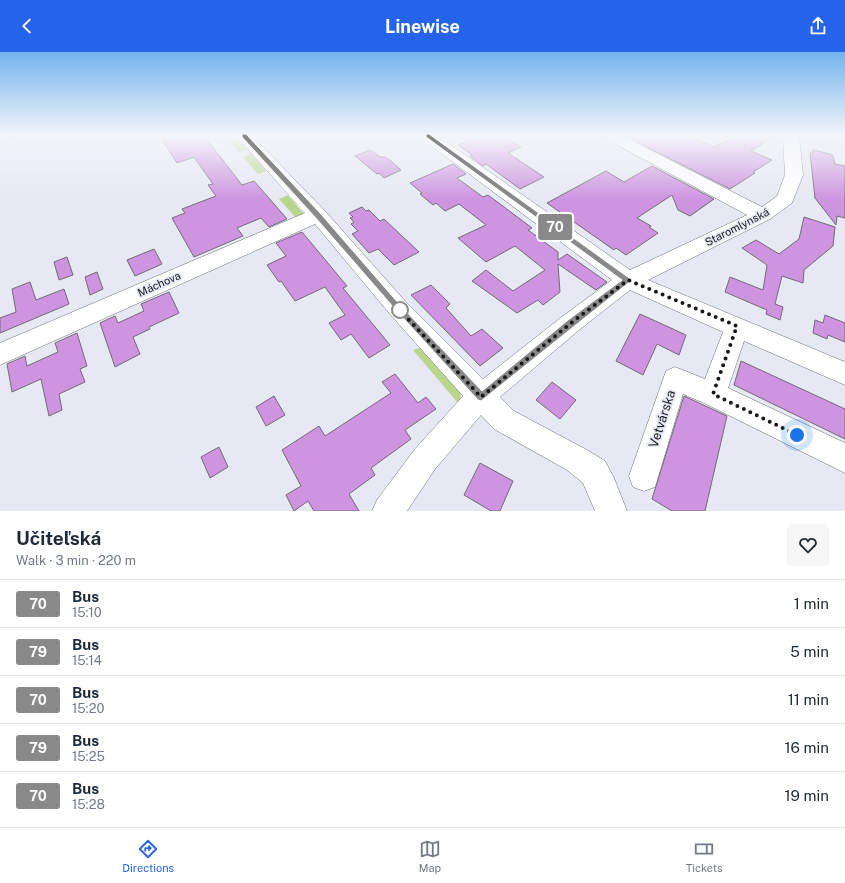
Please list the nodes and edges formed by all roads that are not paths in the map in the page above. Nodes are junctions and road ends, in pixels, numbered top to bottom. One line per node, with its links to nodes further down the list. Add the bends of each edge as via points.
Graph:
1 (264, 157): 5 (street)
2 (458, 157): 7 (street)
3 (653, 157): 6 (street)
4 (793, 157): 6 (street, Staromlynská, via 794,175 785,199)
5 (318, 215): 9 (street, Máchova); 12 (street, via 397,307)
6 (763, 215): 7 (street, Staromlynská)
7 (628, 280): 8 (street); 12 (street, Staromlynská)
8 (737, 326): 10 (street); 11 (street)
9 (0, 354)
10 (845, 374)
11 (713, 394): 13 (street, Vetvárska); 14 (street, Vetvárska, via 676,378)
12 (481, 397): 15 (street, Staromlynská, via 425,459); 16 (street, via 504,420 587,466 599,480)
13 (845, 458)
14 (644, 476)
15 (388, 511)
16 (611, 511)

